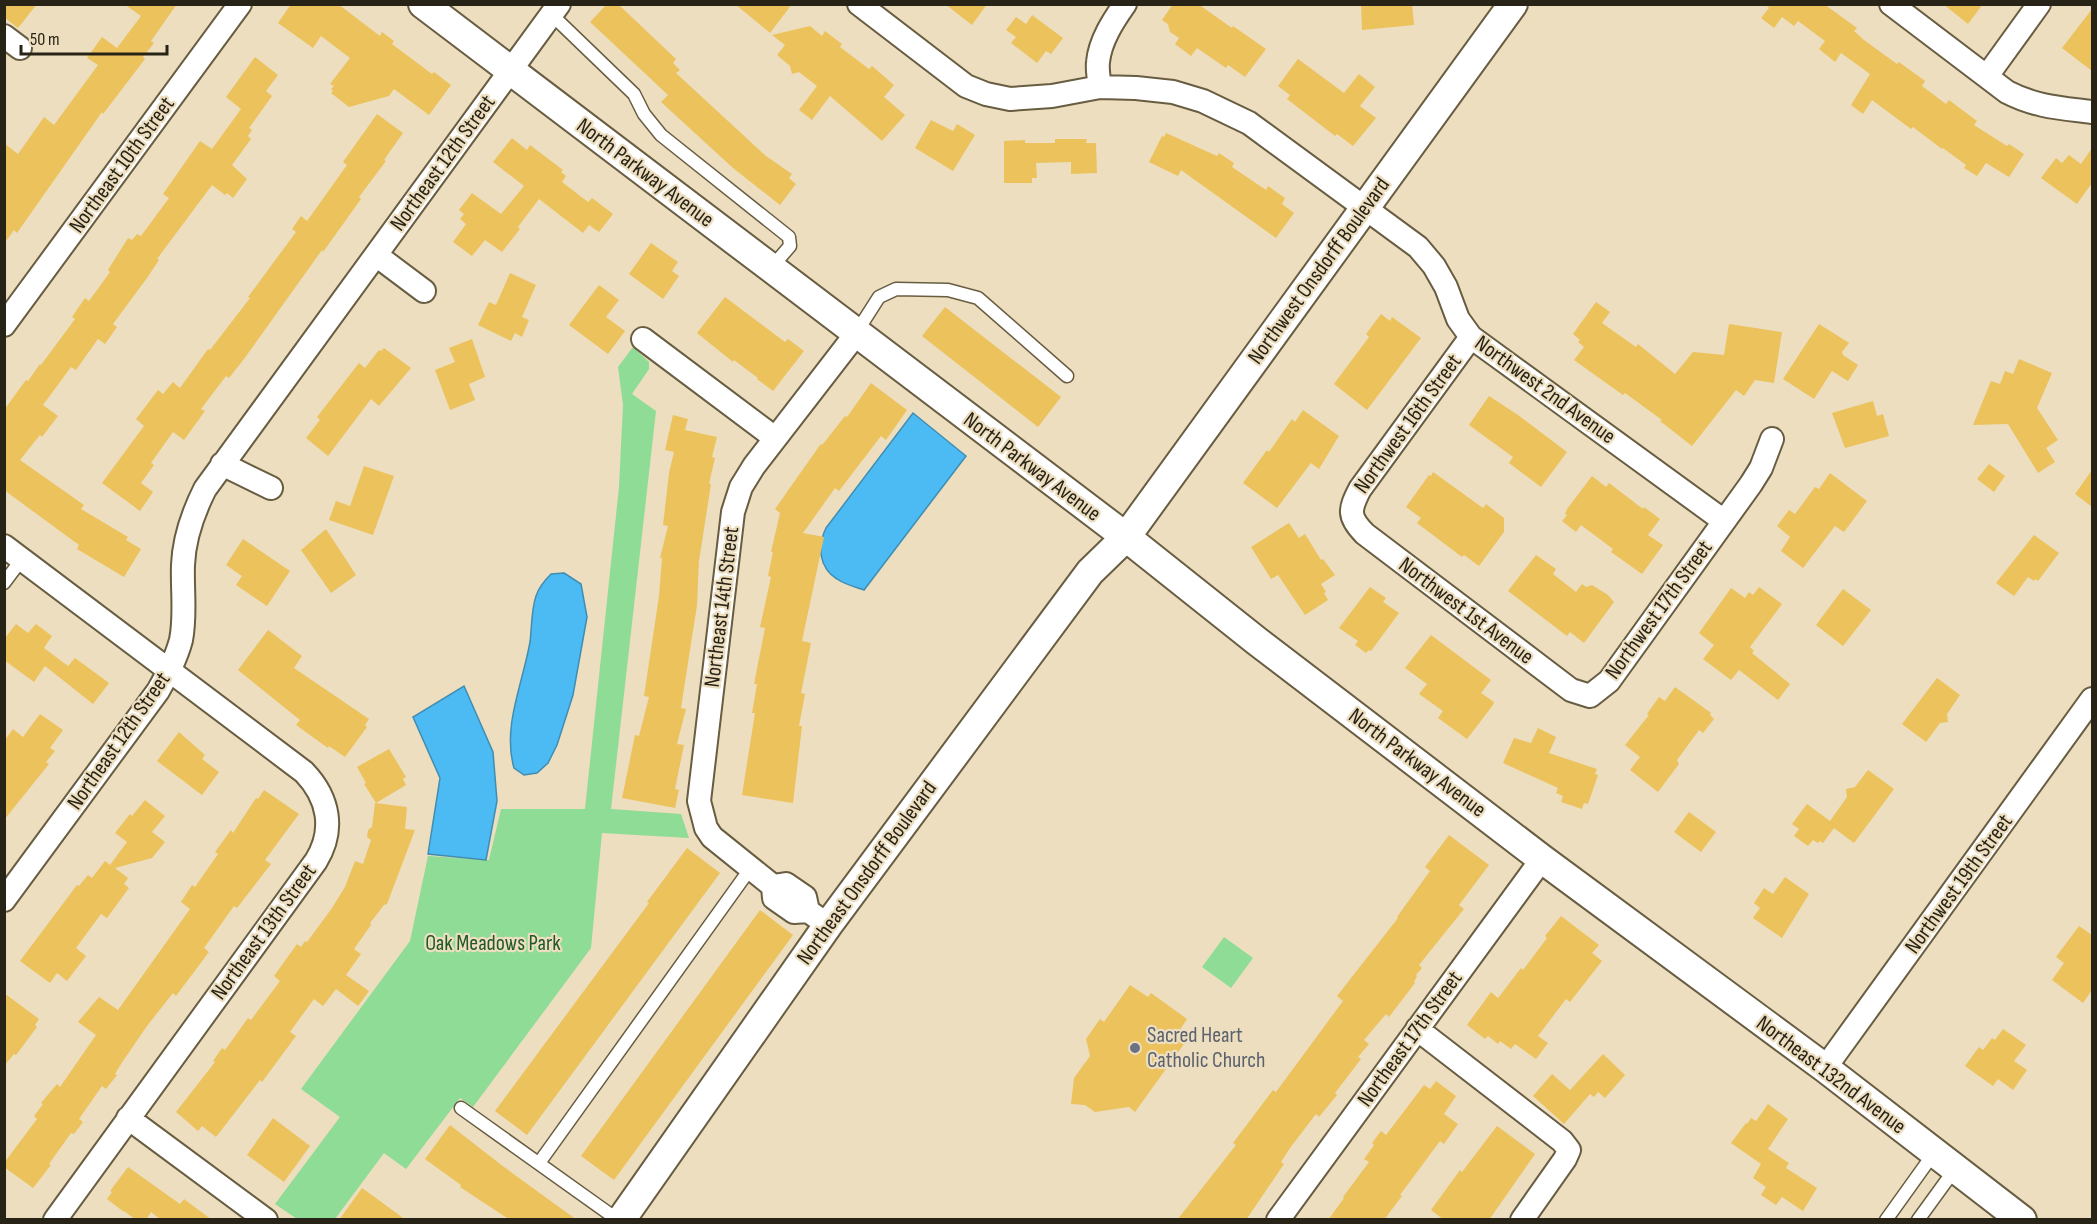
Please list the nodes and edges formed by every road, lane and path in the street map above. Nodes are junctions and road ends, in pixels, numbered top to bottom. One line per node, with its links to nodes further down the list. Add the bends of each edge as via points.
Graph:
1 (240, 4): 17 (street, Northeast 10th Street)
2 (423, 4): 9 (street, North Parkway Avenue)
3 (859, 4): 11 (street, Northwest 2nd Avenue, via 966,86 986,94 1032,98)
4 (1125, 4): 11 (street, via 1103,40 1098,62)
5 (1513, 4): 13 (street, Northwest Onsdorff Boulevard)
6 (1891, 4): 10 (street)
7 (2039, 4): 10 (street)
8 (555, 10): 9 (street, Northeast 12th Street); 15 (lane, via 634,94 661,135 789,237 790,246)
9 (510, 71): 14 (street, Northeast 12th Street); 15 (street, North Parkway Avenue)
10 (1987, 76): 12 (street, via 2024,101)
11 (1100, 87): 13 (street, Northwest 2nd Avenue, via 1173,92 1227,111)
12 (2092, 112)
13 (1364, 208): 19 (street, Northwest 2nd Avenue, via 1418,247 1434,266 1458,319); 28 (street, Northwest Onsdorff Boulevard)
14 (375, 255): 16 (street, Northeast 12th Street); 24 (street, Northeast 12th Street)
15 (770, 269): 18 (street, North Parkway Avenue)
16 (424, 291)
17 (4, 325)
18 (856, 334): 21 (lane, via 879,297 896,289 948,290 978,298); 22 (street, Northeast 14th Street); 28 (street, North Parkway Avenue)
19 (1471, 337): 26 (street, Northwest 16th Street, via 1360,489); 27 (street, Northwest 2nd Avenue)
20 (643, 339): 22 (street)
21 (1067, 376)
22 (775, 438): 35 (street, Northeast 14th Street, via 741,487 733,512 699,801 712,837)
23 (1772, 439): 27 (street, Northwest 17th Street, via 1761,468)
24 (222, 464): 25 (street); 31 (street, Northeast 12th Street, via 205,489 190,524 183,563 184,619)
25 (271, 488)
26 (1351, 514): 32 (street, Northwest 1st Avenue, via 1365,534 1571,690)
27 (1724, 521): 32 (street, Northwest 17th Street, via 1608,681)
28 (1126, 537): 34 (street, North Parkway Avenue); 37 (street, Northeast Onsdorff Boulevard, via 1090,572)
29 (13, 553): 30 (lane); 31 (street, Northeast 13th Street)
30 (4, 583)
31 (170, 669): 36 (street, Northeast 12th Street, via 158,691); 42 (street, Northeast 13th Street, via 311,780 323,798 327,831 316,861)
32 (1590, 696)
33 (2092, 699): 40 (street, Northwest 19th Street)
34 (1542, 859): 38 (street, North Parkway Avenue); 39 (street, Northeast 17th Street)
35 (750, 869): 37 (street, Northeast 14th Street, via 774,886 774,898 794,912); 44 (lane)
36 (4, 900)
37 (818, 918): 47 (street, Northeast Onsdorff Boulevard)
38 (1640, 930): 40 (street, Northeast 132nd Avenue)
39 (1417, 1029): 48 (street, Northeast 17th Street); 49 (street, via 1569,1150)
40 (1825, 1068): 43 (street, Northeast 132nd Avenue)
41 (462, 1108): 44 (lane)
42 (128, 1118): 45 (street, Northeast 13th Street); 46 (street)
43 (1944, 1161): 50 (lane); 51 (lane); 52 (street, Northeast 132nd Avenue)
44 (539, 1163): 47 (lane)
45 (55, 1220)
46 (266, 1220)
47 (620, 1220)
48 (1278, 1220)
49 (1522, 1220)
50 (1886, 1220)
51 (1918, 1220)
52 (2022, 1220)

